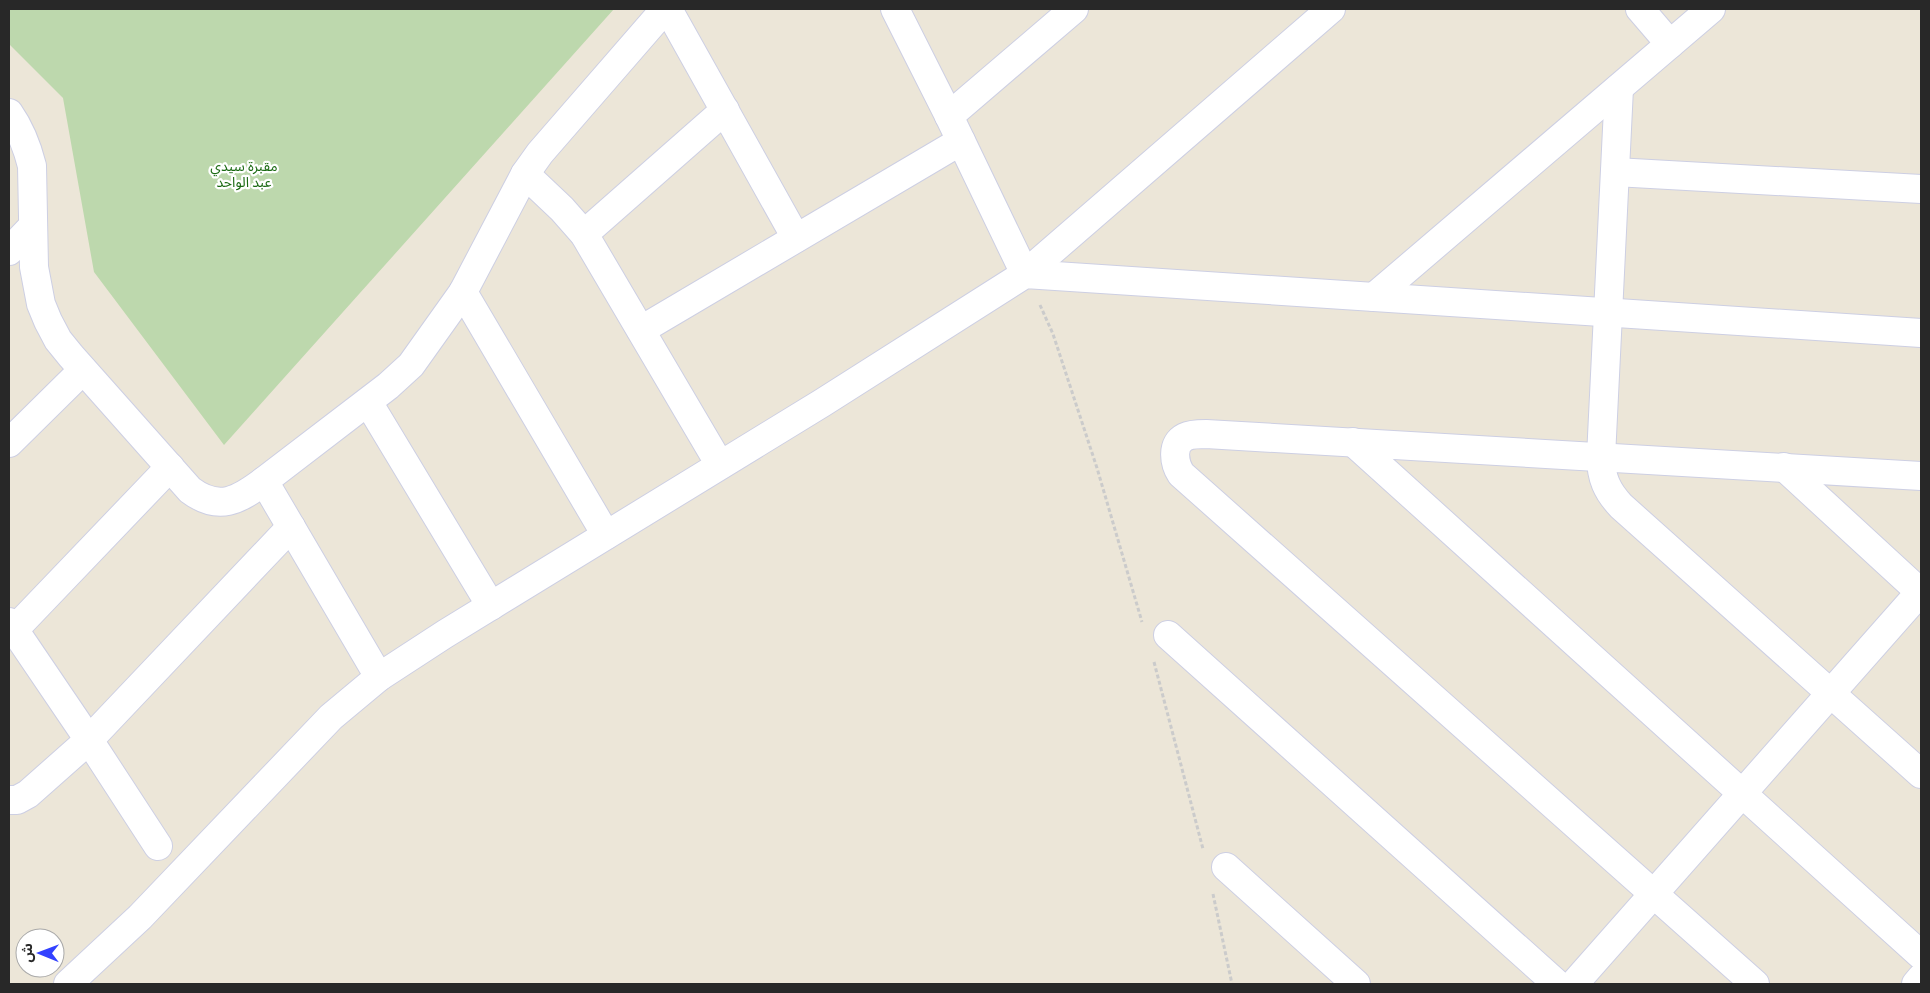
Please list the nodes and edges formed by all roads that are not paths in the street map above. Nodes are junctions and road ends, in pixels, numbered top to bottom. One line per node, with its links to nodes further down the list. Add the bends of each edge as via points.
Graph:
1 (667, 9): 9 (street); 14 (street, via 540,153)
2 (895, 9): 11 (street)
3 (1074, 9): 11 (street)
4 (1331, 9): 20 (street)
5 (1640, 9): 7 (street)
6 (1711, 9): 7 (street)
7 (1670, 44): 8 (street)
8 (1619, 88): 13 (street); 22 (street)
9 (725, 110): 17 (street); 18 (street)
10 (9, 113): 16 (street, via 17,124 32,166)
11 (949, 116): 12 (street)
12 (961, 140): 18 (street); 20 (street)
13 (1615, 172): 15 (street); 23 (street)
14 (526, 174): 17 (street); 21 (street)
15 (1921, 189)
16 (33, 226): 19 (street); 26 (street, via 34,266 41,304 58,340)
17 (584, 234): 24 (street)
18 (796, 238): 24 (street)
19 (9, 252)
20 (1025, 274): 22 (street); 31 (street)
21 (463, 292): 27 (street, via 411,365); 37 (street)
22 (1374, 297): 23 (street)
23 (1608, 312): 25 (street); 30 (street)
24 (641, 330): 31 (street)
25 (1921, 333)
26 (83, 370): 29 (street); 32 (street)
27 (368, 402): 35 (street); 39 (street)
28 (1353, 442): 30 (street); 46 (street); 50 (street, via 1192,434 1178,444 1175,459 1181,474)
29 (9, 443)
30 (1601, 457): 33 (street); 43 (street, via 1602,477 1612,497)
31 (720, 465): 37 (street)
32 (170, 467): 35 (street, via 199,497 219,502 246,495); 40 (street)
33 (1784, 467): 34 (street); 38 (street)
34 (1921, 476)
35 (264, 481): 36 (street)
36 (291, 527): 42 (street); 44 (street)
37 (606, 535): 39 (street)
38 (1921, 592): 43 (street)
39 (491, 606): 42 (street)
40 (11, 626): 44 (street)
41 (1168, 635): 55 (street)
42 (379, 677): 53 (street, via 331,717 140,917)
43 (1831, 693): 45 (street); 46 (street)
44 (89, 740): 47 (street, via 28,794); 48 (street)
45 (1921, 774)
46 (1742, 794): 50 (street); 51 (street)
47 (9, 800)
48 (158, 846)
49 (1226, 867): 54 (street)
50 (1654, 894): 56 (street); 57 (street)
51 (1921, 955)
52 (1921, 978): 58 (street)
53 (68, 984)
54 (1356, 984)
55 (1557, 984)
56 (1574, 984)
57 (1755, 984)
58 (1916, 984)

